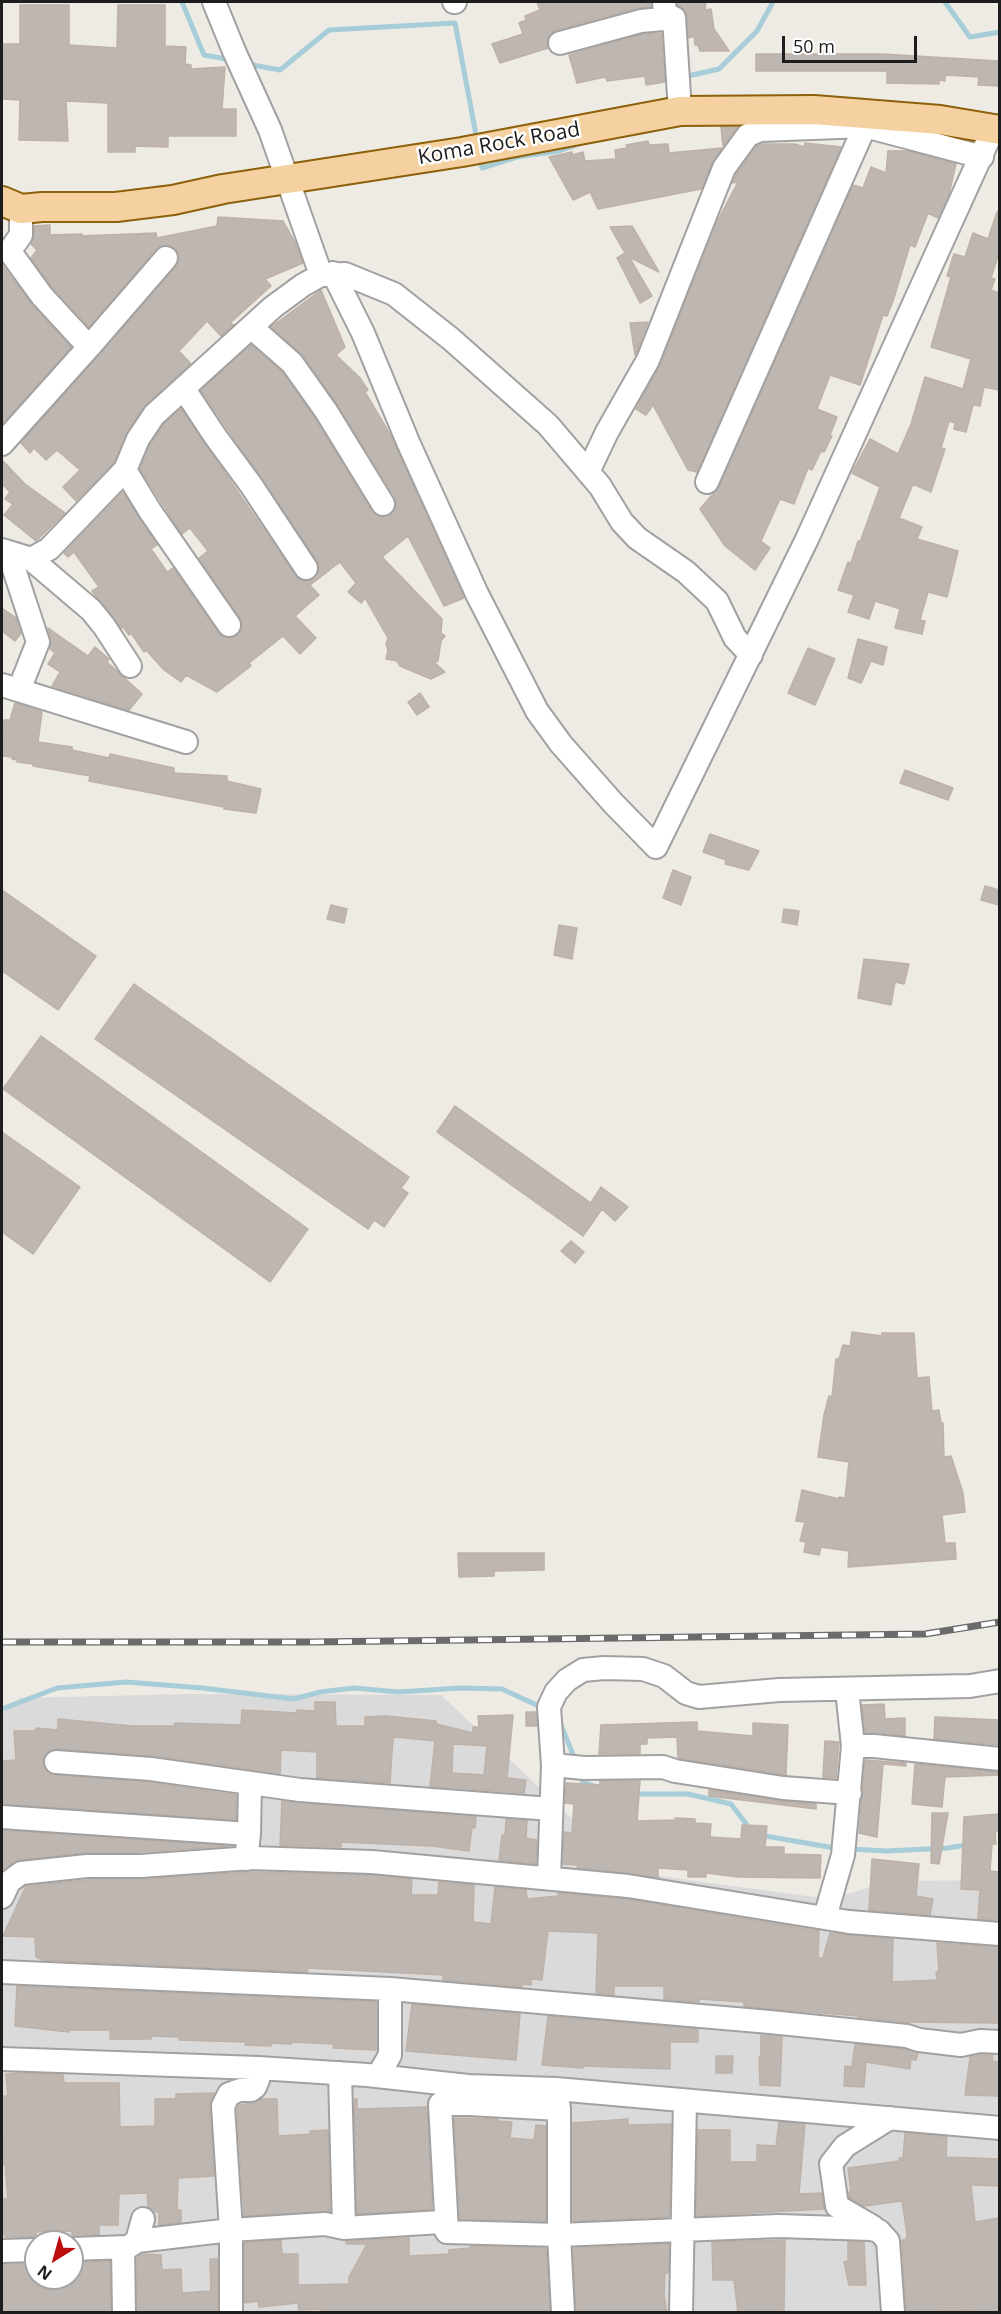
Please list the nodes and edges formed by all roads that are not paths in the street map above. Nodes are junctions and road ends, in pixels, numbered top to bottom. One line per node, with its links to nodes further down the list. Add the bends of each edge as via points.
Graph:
1 (214, 2): 8 (street)
2 (669, 10): 3 (street); 4 (street)
3 (560, 43)
4 (667, 114): 5 (main road, Koma Rock Road, via 814,110); 8 (main road, Koma Rock Road)
5 (869, 120): 6 (main road, Koma Rock Road, via 940,120); 7 (street); 17 (street, via 760,130 748,135 724,168 648,360); 18 (street)
6 (997, 128): 7 (street)
7 (982, 157): 24 (street)
8 (288, 179): 9 (main road, Koma Rock Road, via 116,207); 11 (street)
9 (11, 205): 13 (street, via 21,235 10,249 13,256 42,296)
10 (166, 258): 13 (street)
11 (327, 274): 12 (street, via 288,296); 17 (street, via 345,274 394,294 549,425); 24 (street, via 363,333 477,594 537,711 567,751 656,847)
12 (251, 327): 14 (street); 19 (street, via 292,363)
13 (89, 347): 15 (street)
14 (184, 389): 16 (street, via 145,425); 22 (street)
15 (2, 444)
16 (125, 470): 21 (street, via 49,549); 23 (street)
17 (588, 472): 24 (street, via 622,522 717,602 735,638)
18 (707, 482)
19 (383, 504)
20 (5, 552): 21 (street); 26 (street, via 38,642)
21 (31, 559): 25 (street, via 91,610)
22 (306, 568)
23 (229, 626)
24 (751, 655)
25 (130, 666)
26 (10, 688): 27 (street)
27 (186, 742)
28 (999, 1681): 29 (street, via 970,1686)
29 (847, 1690): 30 (street); 33 (street, via 699,1696 643,1669 583,1670 567,1680 549,1707)
30 (853, 1746): 31 (street); 35 (street)
31 (999, 1759)
32 (56, 1761): 34 (street)
33 (553, 1765): 35 (street, via 663,1767 783,1788); 36 (street)
34 (250, 1782): 36 (street, via 300,1790); 38 (street)
35 (850, 1793): 42 (street, via 843,1855)
36 (551, 1809): 40 (street)
37 (2, 1817): 38 (street)
38 (249, 1834): 39 (street)
39 (246, 1859): 40 (street, via 372,1862); 41 (street, via 21,1873)
40 (549, 1878): 42 (street, via 628,1886)
41 (2, 1892)
42 (825, 1917): 43 (street)
43 (999, 1934)
44 (2, 1972): 45 (street)
45 (390, 1989): 46 (street, via 770,2022 961,2045); 50 (street, via 390,2055)
46 (999, 2042)
47 (2, 2059): 48 (street)
48 (258, 2068): 49 (street); 58 (street, via 255,2087 229,2094 223,2106)
49 (340, 2073): 50 (street); 56 (street)
50 (378, 2076): 51 (street)
51 (557, 2099): 52 (street); 60 (street, via 440,2104); 61 (street)
52 (685, 2101): 53 (street); 57 (street)
53 (891, 2118): 54 (street); 59 (street, via 845,2146 831,2164 837,2206)
54 (999, 2128)
55 (142, 2219): 62 (street)
56 (344, 2228): 58 (street, via 325,2224); 60 (street, via 441,2222)
57 (683, 2228): 59 (street); 61 (street); 69 (street)
58 (231, 2230): 62 (street); 67 (street)
59 (879, 2230): 70 (street, via 888,2241)
60 (447, 2232): 61 (street)
61 (559, 2235): 68 (street)
62 (130, 2245): 63 (street); 66 (street)
63 (84, 2248)
64 (24, 2250): 65 (street)
65 (2, 2251)
66 (124, 2313)
67 (231, 2313)
68 (563, 2313)
69 (681, 2313)
70 (893, 2313)

